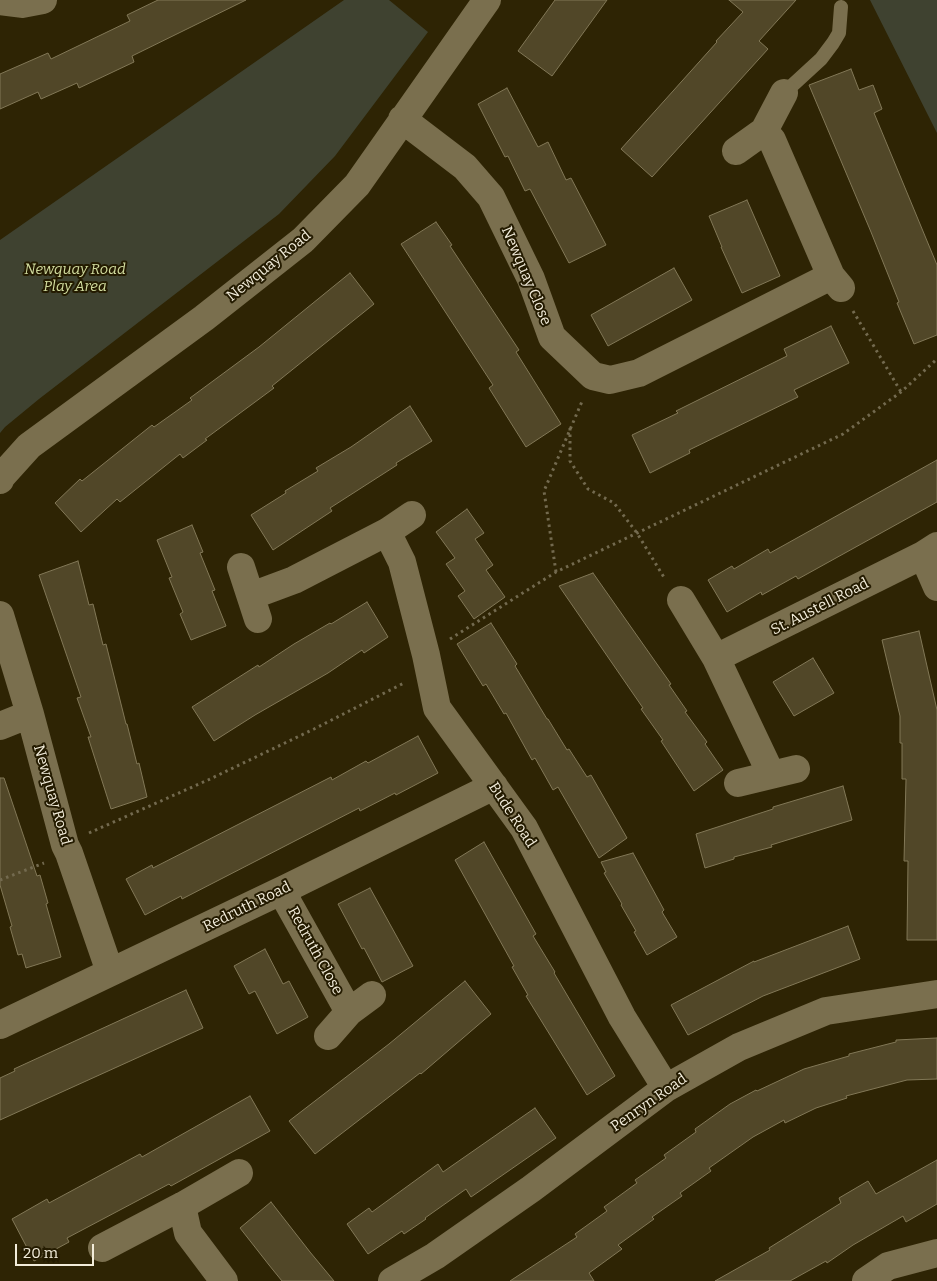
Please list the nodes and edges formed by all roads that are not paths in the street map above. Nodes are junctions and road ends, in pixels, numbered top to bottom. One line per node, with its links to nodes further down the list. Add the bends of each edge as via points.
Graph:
1 (43, 0): 3 (street, via 22,4)
2 (487, 0): 6 (street, Newquay Road)
3 (0, 1)
4 (841, 7): 5 (lane, via 839,33 834,43)
5 (784, 93): 7 (street)
6 (402, 119): 7 (street, Newquay Close, via 465,168 491,197 531,279 552,337 593,376 610,380 640,373 836,282 772,140); 9 (street, Newquay Road, via 357,185 303,240 204,318 29,446)
7 (764, 131): 8 (street)
8 (736, 151)
9 (0, 480)
10 (412, 515): 11 (street)
11 (387, 532): 13 (street, via 294,580 254,608); 21 (street, Bude Road, via 402,562 437,708)
12 (930, 550): 14 (street, St. Austell Road); 17 (street, St. Austell Road)
13 (241, 567)
14 (937, 587)
15 (680, 600): 17 (street)
16 (0, 615): 18 (street, Newquay Road)
17 (716, 658): 20 (street, via 784,772)
18 (30, 714): 19 (street); 23 (street, Newquay Road, via 67,849)
19 (0, 726)
20 (738, 783)
21 (494, 786): 22 (street, Redruth Road); 29 (street, Bude Road, via 524,828 622,1017)
22 (287, 888): 23 (street, Redruth Road); 26 (street, Redruth Close, via 287,901)
23 (110, 972): 27 (street, Redruth Road)
24 (937, 994): 29 (street, Penryn Road, via 826,1011 739,1047)
25 (372, 996): 26 (street, Redruth Close)
26 (349, 1012): 28 (street, Redruth Close)
27 (0, 1025)
28 (328, 1036)
29 (666, 1088): 35 (street, Penryn Road, via 531,1190 435,1256)
30 (239, 1173): 31 (street)
31 (182, 1206): 32 (street); 34 (street, via 188,1233)
32 (102, 1248)
33 (937, 1253): 36 (street, via 888,1266)
34 (224, 1281)
35 (392, 1281)
36 (866, 1281)

